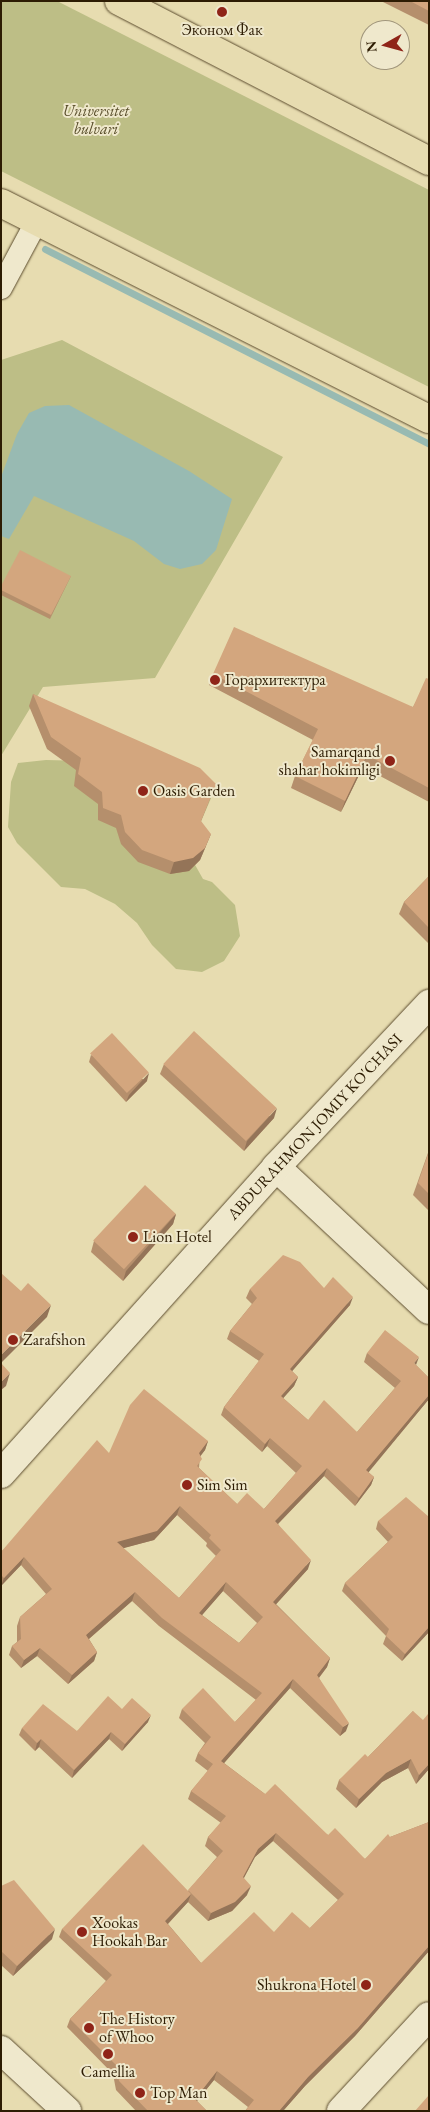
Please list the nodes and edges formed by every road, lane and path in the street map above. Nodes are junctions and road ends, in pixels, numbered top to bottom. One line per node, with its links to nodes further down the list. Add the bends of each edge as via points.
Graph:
1 (119, 1): 2 (main road)
2 (148, 8): 3 (main road)
3 (429, 161)
4 (1, 203): 5 (main road)
5 (37, 221): 6 (street); 7 (main road)
6 (1, 288)
7 (429, 419)
8 (429, 1004): 9 (main road, ABDURAHMON JOMIY KO'CHASI)
9 (276, 1167): 10 (main road); 11 (main road, ABDURAHMON JOMIY KO'CHASI)
10 (429, 1310)
11 (1, 1474)
12 (429, 2016): 15 (main road)
13 (1, 2050): 14 (main road)
14 (67, 2111)
15 (341, 2111)

